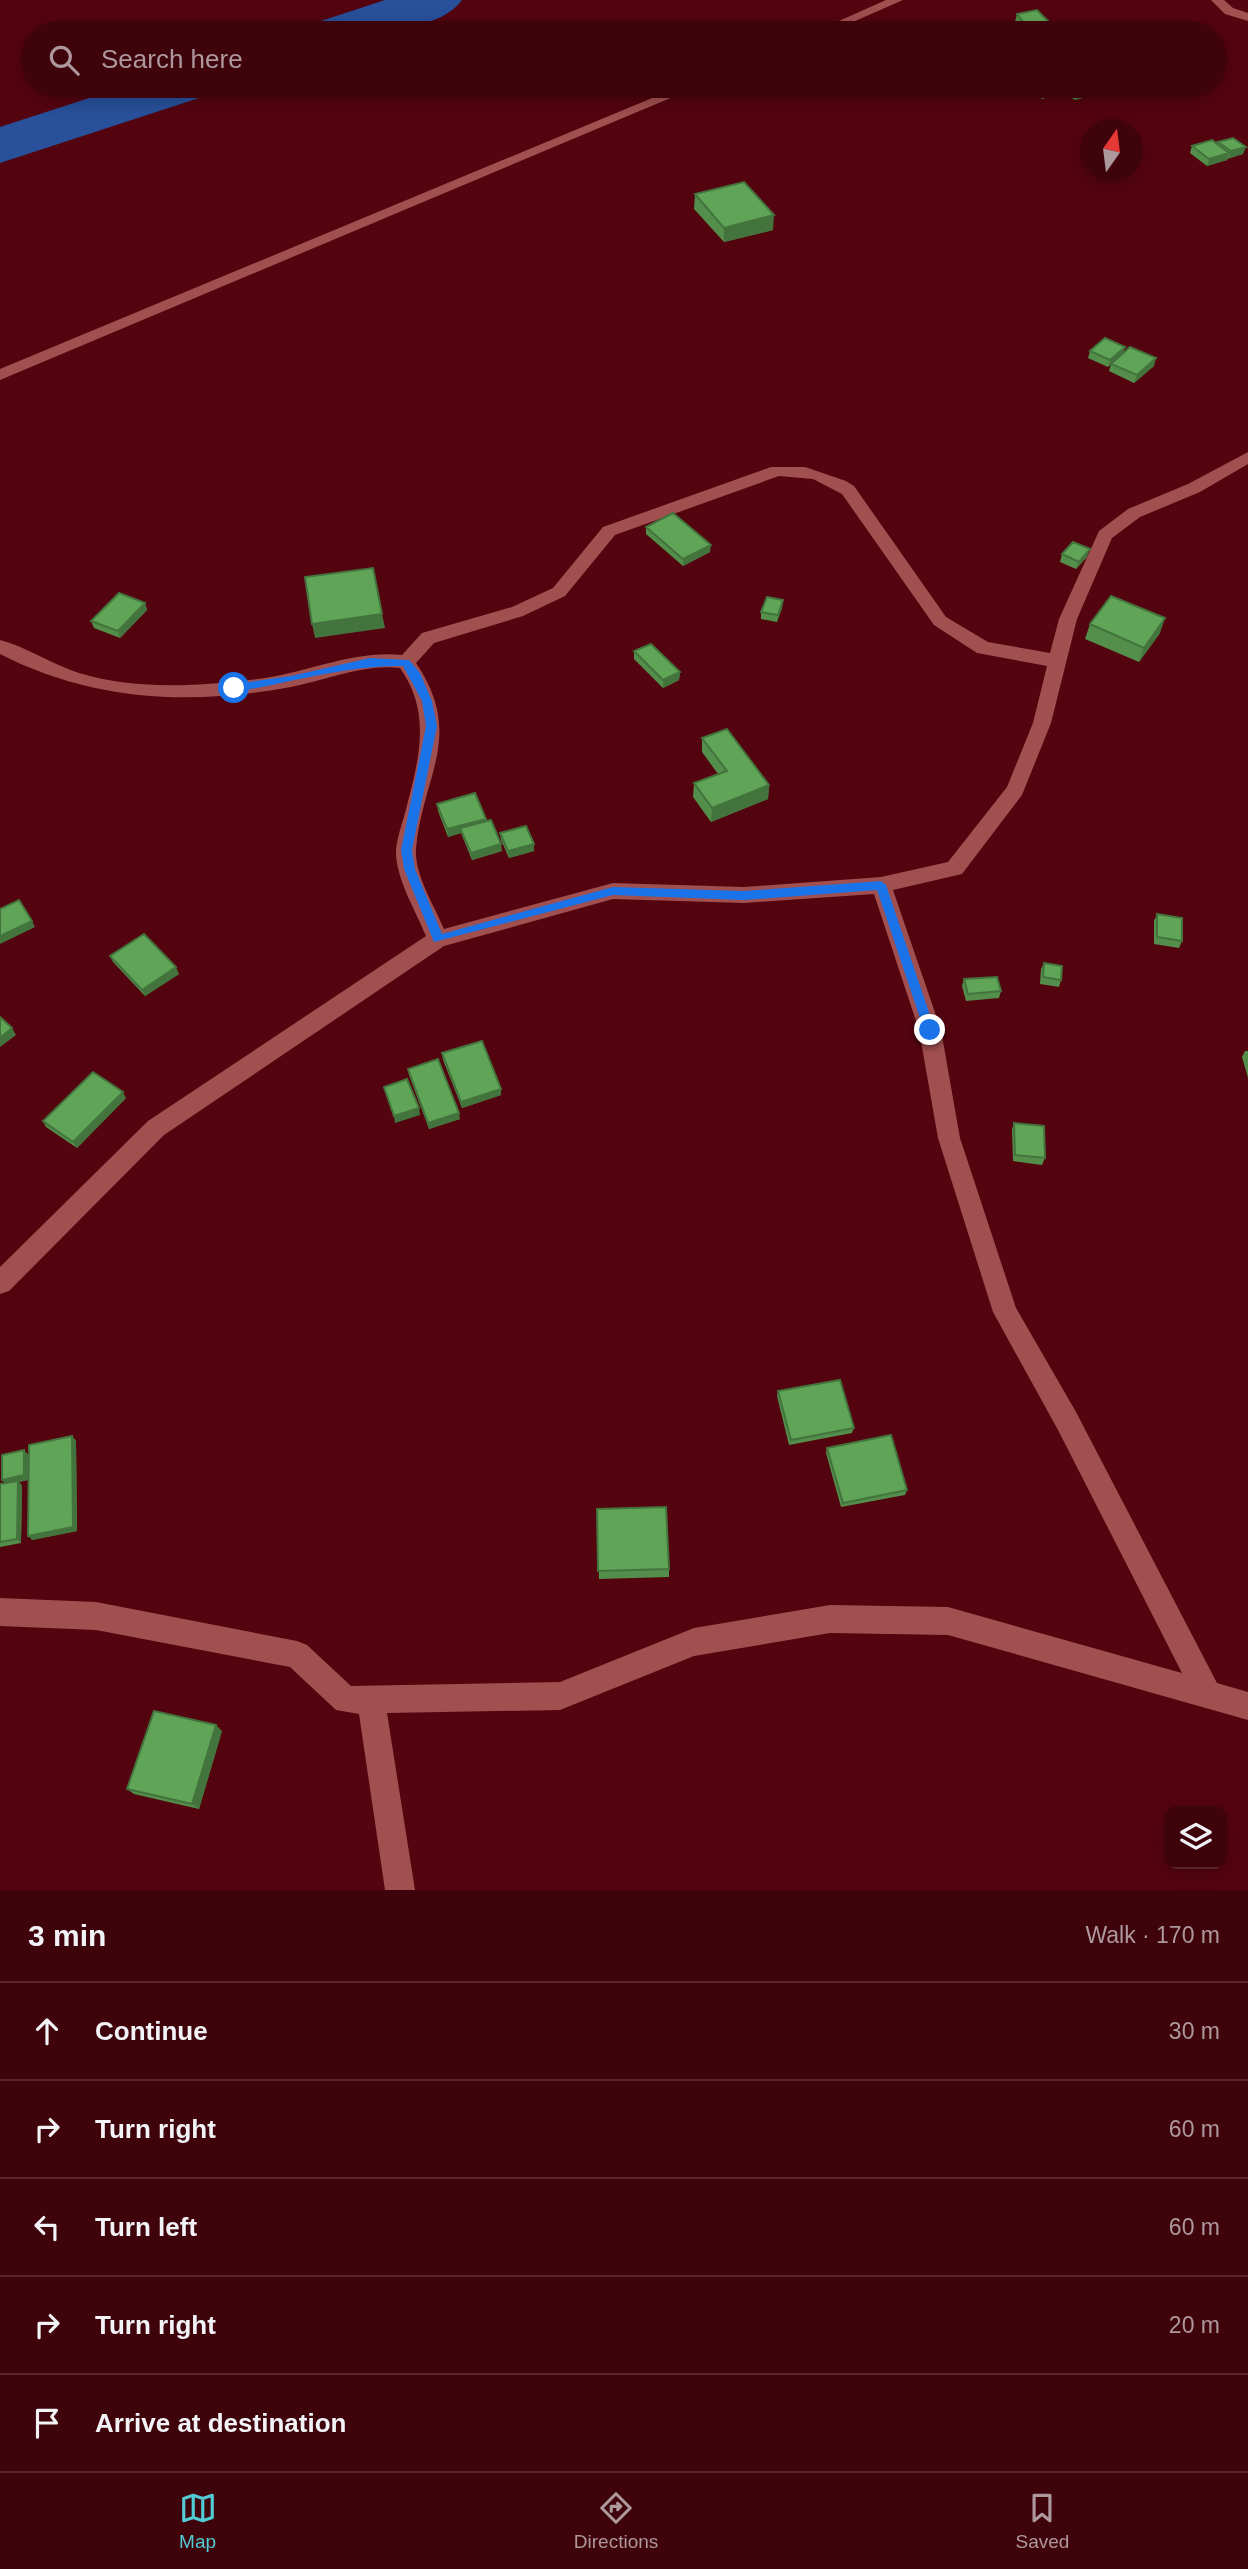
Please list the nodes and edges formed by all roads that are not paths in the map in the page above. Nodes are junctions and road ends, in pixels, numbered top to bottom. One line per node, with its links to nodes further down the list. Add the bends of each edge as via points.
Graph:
1 (897, 0): 4 (street)
2 (1217, 0): 3 (street)
3 (1248, 17)
4 (847, 21)
5 (663, 98): 6 (street)
6 (0, 375)
7 (1248, 457): 9 (street, via 1194,488 1134,513 1105,535 1068,619)
8 (0, 646): 10 (street, via 84,681 172,691 280,681 370,662)
9 (1057, 661): 10 (street, via 983,648 940,621 848,490 834,479 797,470 777,471 609,531 559,592 517,612 428,638); 11 (street, via 1042,723 1015,790 956,868)
10 (406, 662): 12 (street, via 427,701 431,726 407,850 409,869)
11 (881, 885): 12 (street, via 744,895 613,891); 15 (street, via 930,1030 949,1138 1005,1312 1067,1421)
12 (438, 939): 13 (street, via 156,1128)
13 (0, 1283)
14 (0, 1612): 16 (street, via 96,1616 297,1656 346,1700)
15 (1207, 1693): 16 (street, via 948,1621 830,1619 694,1642 560,1696); 17 (street)
16 (371, 1700): 18 (street)
17 (1248, 1706)
18 (400, 1890)

